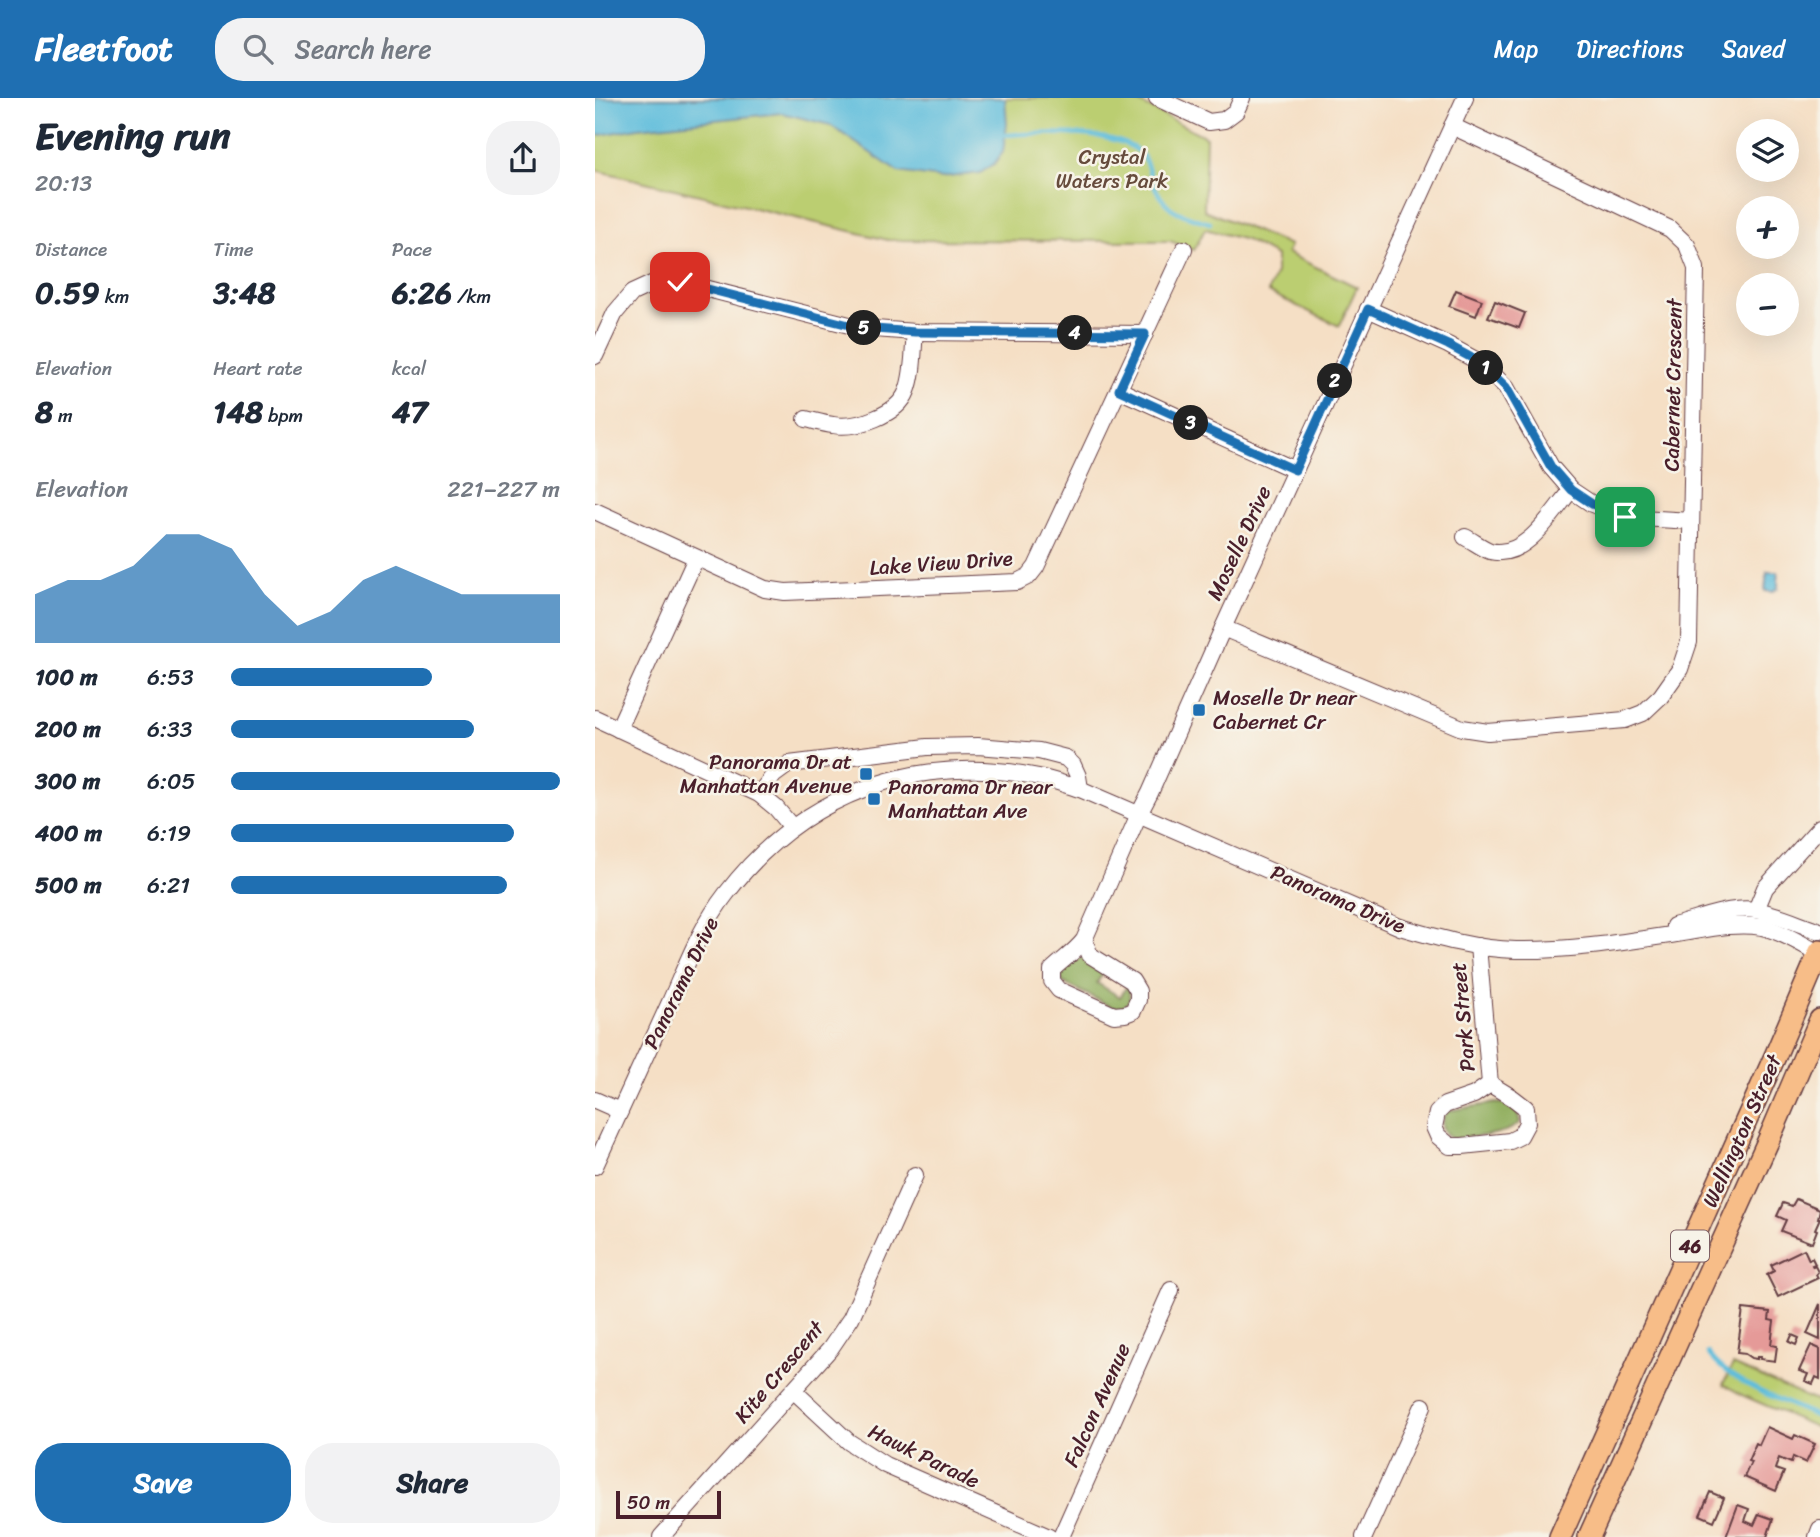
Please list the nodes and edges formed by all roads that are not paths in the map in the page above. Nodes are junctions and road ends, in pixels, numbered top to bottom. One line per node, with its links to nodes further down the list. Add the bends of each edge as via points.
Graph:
1 (1157, 98): 2 (street, via 1209,122 1224,120 1236,111)
2 (1242, 98)
3 (1465, 98): 4 (street, Moselle Drive)
4 (1452, 126): 6 (street, Moselle Drive); 15 (street, Cabernet Crescent, via 1670,229 1687,245 1696,268)
5 (1184, 249): 8 (street, Lake View Drive)
6 (1368, 309): 12 (street, Moselle Drive); 13 (street, via 1481,363 1506,387 1551,467)
7 (915, 332): 8 (street); 9 (street, via 861,328 680,282 656,282 632,293 615,313); 11 (street, via 907,392 896,405 879,418 861,423 835,426)
8 (1145, 334): 10 (street, Lake View Drive)
9 (595, 356)
10 (1119, 390): 12 (street); 17 (street, Lake View Drive, via 1036,567 1017,582 785,592 765,589)
11 (806, 419)
12 (1295, 470): 18 (street, Moselle Drive)
13 (1571, 490): 15 (street, via 1625,517); 16 (street, via 1530,540 1511,550 1490,551)
14 (595, 511): 17 (street, Lake View Drive)
15 (1691, 521): 18 (street, Cabernet Crescent, via 1689,642 1680,669 1661,696 1643,713 1625,720 1487,732 1462,728)
16 (1465, 537)
17 (696, 558): 20 (street)
18 (1223, 628): 23 (street, Moselle Drive)
19 (595, 718): 20 (street)
20 (618, 729): 22 (street)
21 (1080, 789): 22 (street, via 1078,776 1066,758 1039,751 965,746 789,764); 23 (street, Panorama Drive); 24 (street, Panorama Drive, via 1000,771 926,773 848,795)
22 (759, 794): 24 (street)
23 (1139, 814): 28 (street, Moselle Drive); 30 (street, Panorama Drive, via 1401,927)
24 (792, 827): 35 (street, Panorama Drive, via 725,895 699,937)
25 (1820, 827): 26 (street, via 1765,888)
26 (1756, 910): 27 (street, Panorama Drive); 29 (street, Panorama Drive, via 1714,915)
27 (1820, 931)
28 (1083, 940): 28 (street, via 1090,955 1132,981 1139,991 1133,1011 1114,1015 1059,990 1052,981 1052,970)
29 (1611, 943): 30 (street, Panorama Drive, via 1516,950); 31 (street, Panorama Drive, via 1746,926 1771,930)
30 (1478, 946): 33 (street, Park Street)
31 (1820, 953): 46 (main road, Wellington Street / 46)
32 (1820, 1020): 47 (main road, Wellington Street / 46)
33 (1490, 1084): 33 (street, Park Street, via 1525,1108 1527,1122 1520,1136 1462,1146 1451,1146 1438,1136 1434,1127 1437,1113)
34 (595, 1100): 35 (street)
35 (620, 1111): 36 (street, Panorama Drive)
36 (595, 1166)
37 (915, 1175): 39 (street, Kite Crescent, via 851,1318)
38 (1171, 1290): 44 (street, Falcon Avenue)
39 (794, 1391): 42 (street, Kite Crescent); 43 (street, Hawk Parade, via 849,1442 885,1465)
40 (1423, 1406): 45 (street)
41 (1820, 1530): 48 (street)
42 (661, 1537)
43 (1049, 1537)
44 (1061, 1537)
45 (1364, 1537)
46 (1560, 1537)
47 (1590, 1537)
48 (1817, 1537)

